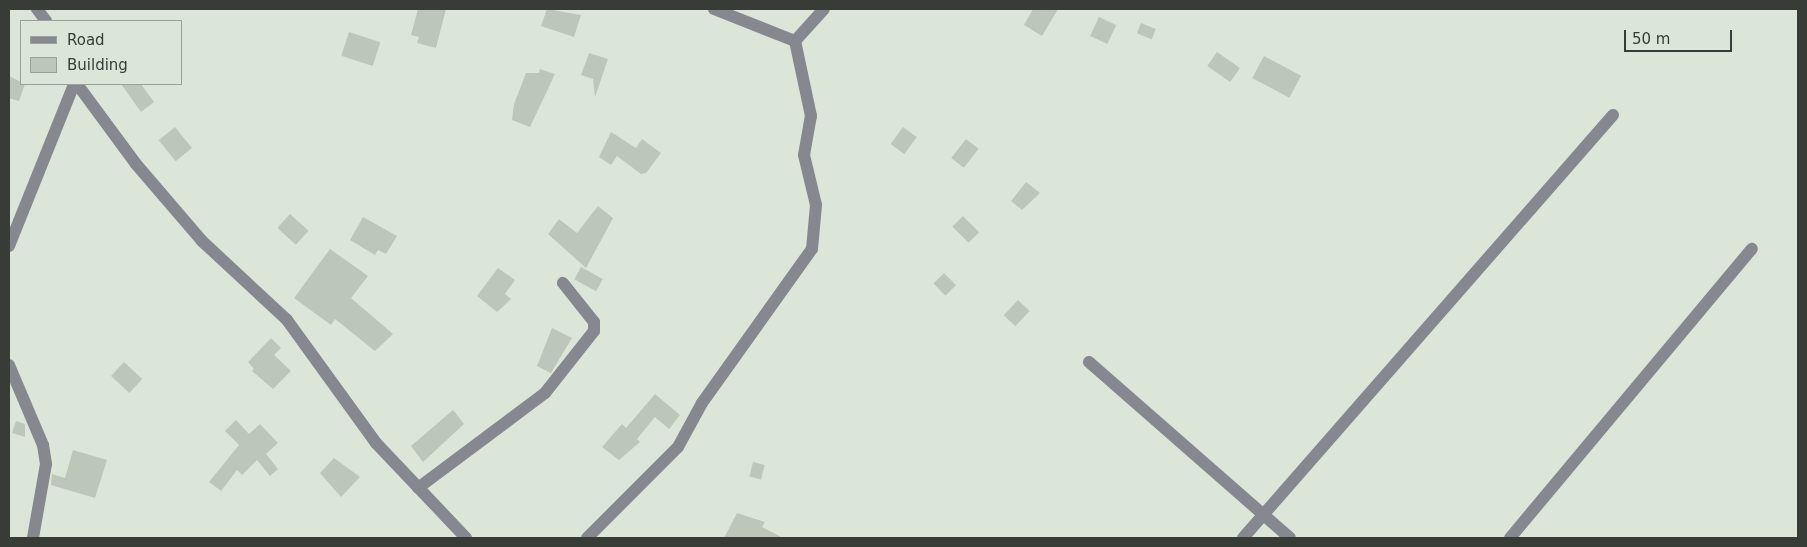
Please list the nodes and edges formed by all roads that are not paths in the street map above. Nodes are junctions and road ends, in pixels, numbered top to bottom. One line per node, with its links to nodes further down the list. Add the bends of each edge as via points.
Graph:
1 (37, 9): 4 (street)
2 (714, 9): 5 (street)
3 (824, 9): 5 (street)
4 (45, 20)
5 (795, 41): 18 (street, via 810,116 804,155 816,205 812,249 702,403 678,447)
6 (75, 85): 9 (street)
7 (76, 85): 14 (street, via 136,164 202,240 288,320 376,443)
8 (1613, 115): 15 (street)
9 (9, 246)
10 (1752, 249): 21 (street)
11 (563, 283): 14 (street, via 594,322 594,331 545,393)
12 (1089, 362): 15 (street)
13 (9, 365): 16 (street, via 43,445 46,464)
14 (418, 488): 17 (street)
15 (1263, 515): 19 (street); 20 (street)
16 (33, 538)
17 (466, 538)
18 (587, 538)
19 (1243, 538)
20 (1290, 538)
21 (1510, 538)

